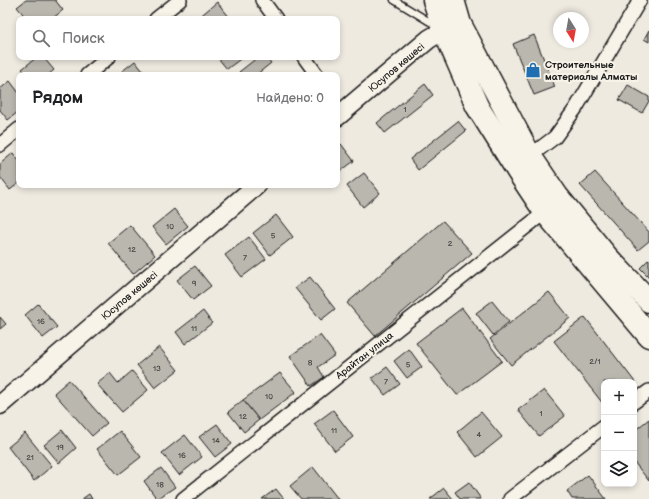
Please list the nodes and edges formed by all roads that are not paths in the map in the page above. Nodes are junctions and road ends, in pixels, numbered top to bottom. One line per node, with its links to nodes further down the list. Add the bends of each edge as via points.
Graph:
1 (180, 0): 7 (street)
2 (262, 0): 8 (street)
3 (394, 0): 9 (lane)
4 (434, 0): 9 (highway)
5 (453, 0): 9 (highway)
6 (640, 0): 17 (street, via 560,132)
7 (160, 16)
8 (274, 16)
9 (452, 27): 14 (street, Юсупов көшесі, via 429,39); 17 (highway); 19 (highway, via 477,106)
10 (105, 60): 12 (street)
11 (306, 60): 13 (street)
12 (91, 72)
13 (315, 72)
14 (340, 110)
15 (16, 132): 16 (street)
16 (0, 145)
17 (530, 156): 20 (highway, via 557,196 597,245)
18 (254, 188): 24 (street, Юсупов көшесі)
19 (545, 212): 21 (highway); 26 (street, Арайтан улица)
20 (649, 300)
21 (649, 336)
22 (649, 390): 23 (street)
23 (637, 400)
24 (0, 404)
25 (601, 428): 27 (street)
26 (182, 499)
27 (510, 499)

